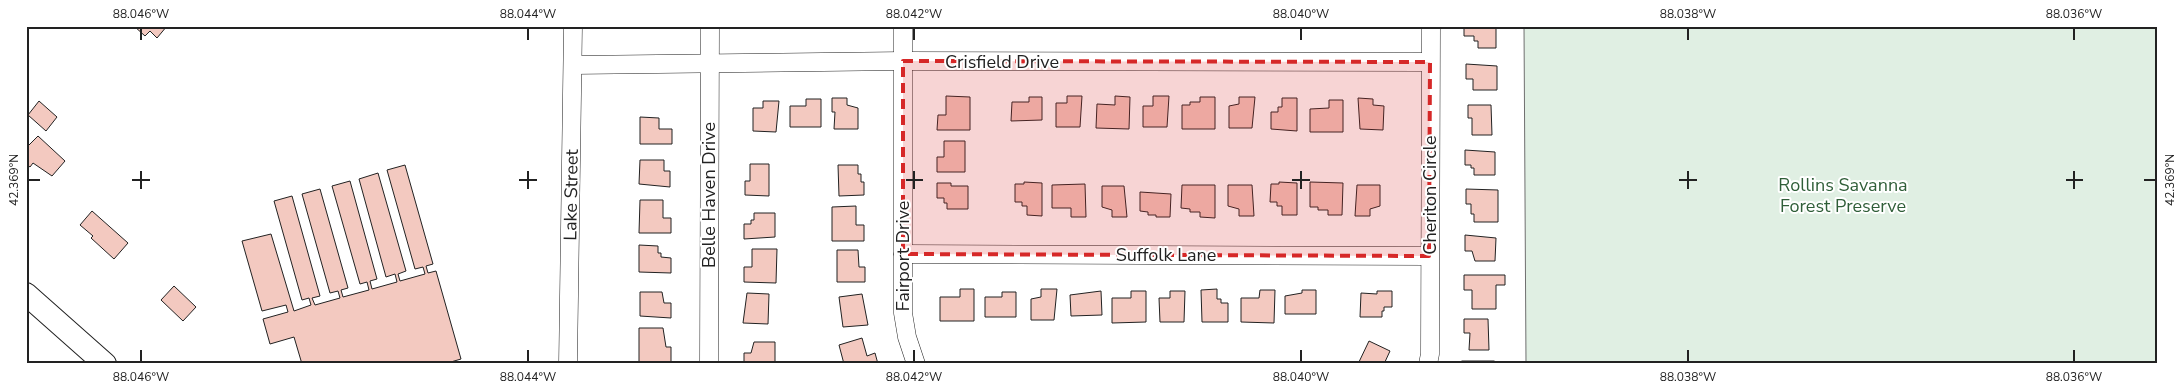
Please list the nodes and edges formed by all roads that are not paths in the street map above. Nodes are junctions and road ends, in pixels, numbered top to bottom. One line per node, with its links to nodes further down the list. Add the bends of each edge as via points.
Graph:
1 (573, 26): 8 (street, Lake Street)
2 (710, 26): 7 (street, Belle Haven Drive)
3 (903, 26): 5 (street, Fairport Drive)
4 (1431, 26): 6 (street, Cheriton Circle)
5 (903, 62): 6 (street, Crisfield Drive); 7 (street, Crisfield Drive); 9 (street, Fairport Drive)
6 (1430, 62): 10 (street, Cheriton Circle)
7 (710, 64): 8 (street, Crisfield Drive); 14 (street, Belle Haven Drive)
8 (573, 65): 13 (street, Lake Street)
9 (903, 254): 10 (street, Suffolk Lane); 15 (street, Fairport Drive, via 903,313 906,336)
10 (1429, 256): 16 (street, Cheriton Circle)
11 (26, 294): 12 (main road)
12 (105, 364)
13 (568, 364)
14 (709, 364)
15 (916, 364)
16 (1428, 364)

